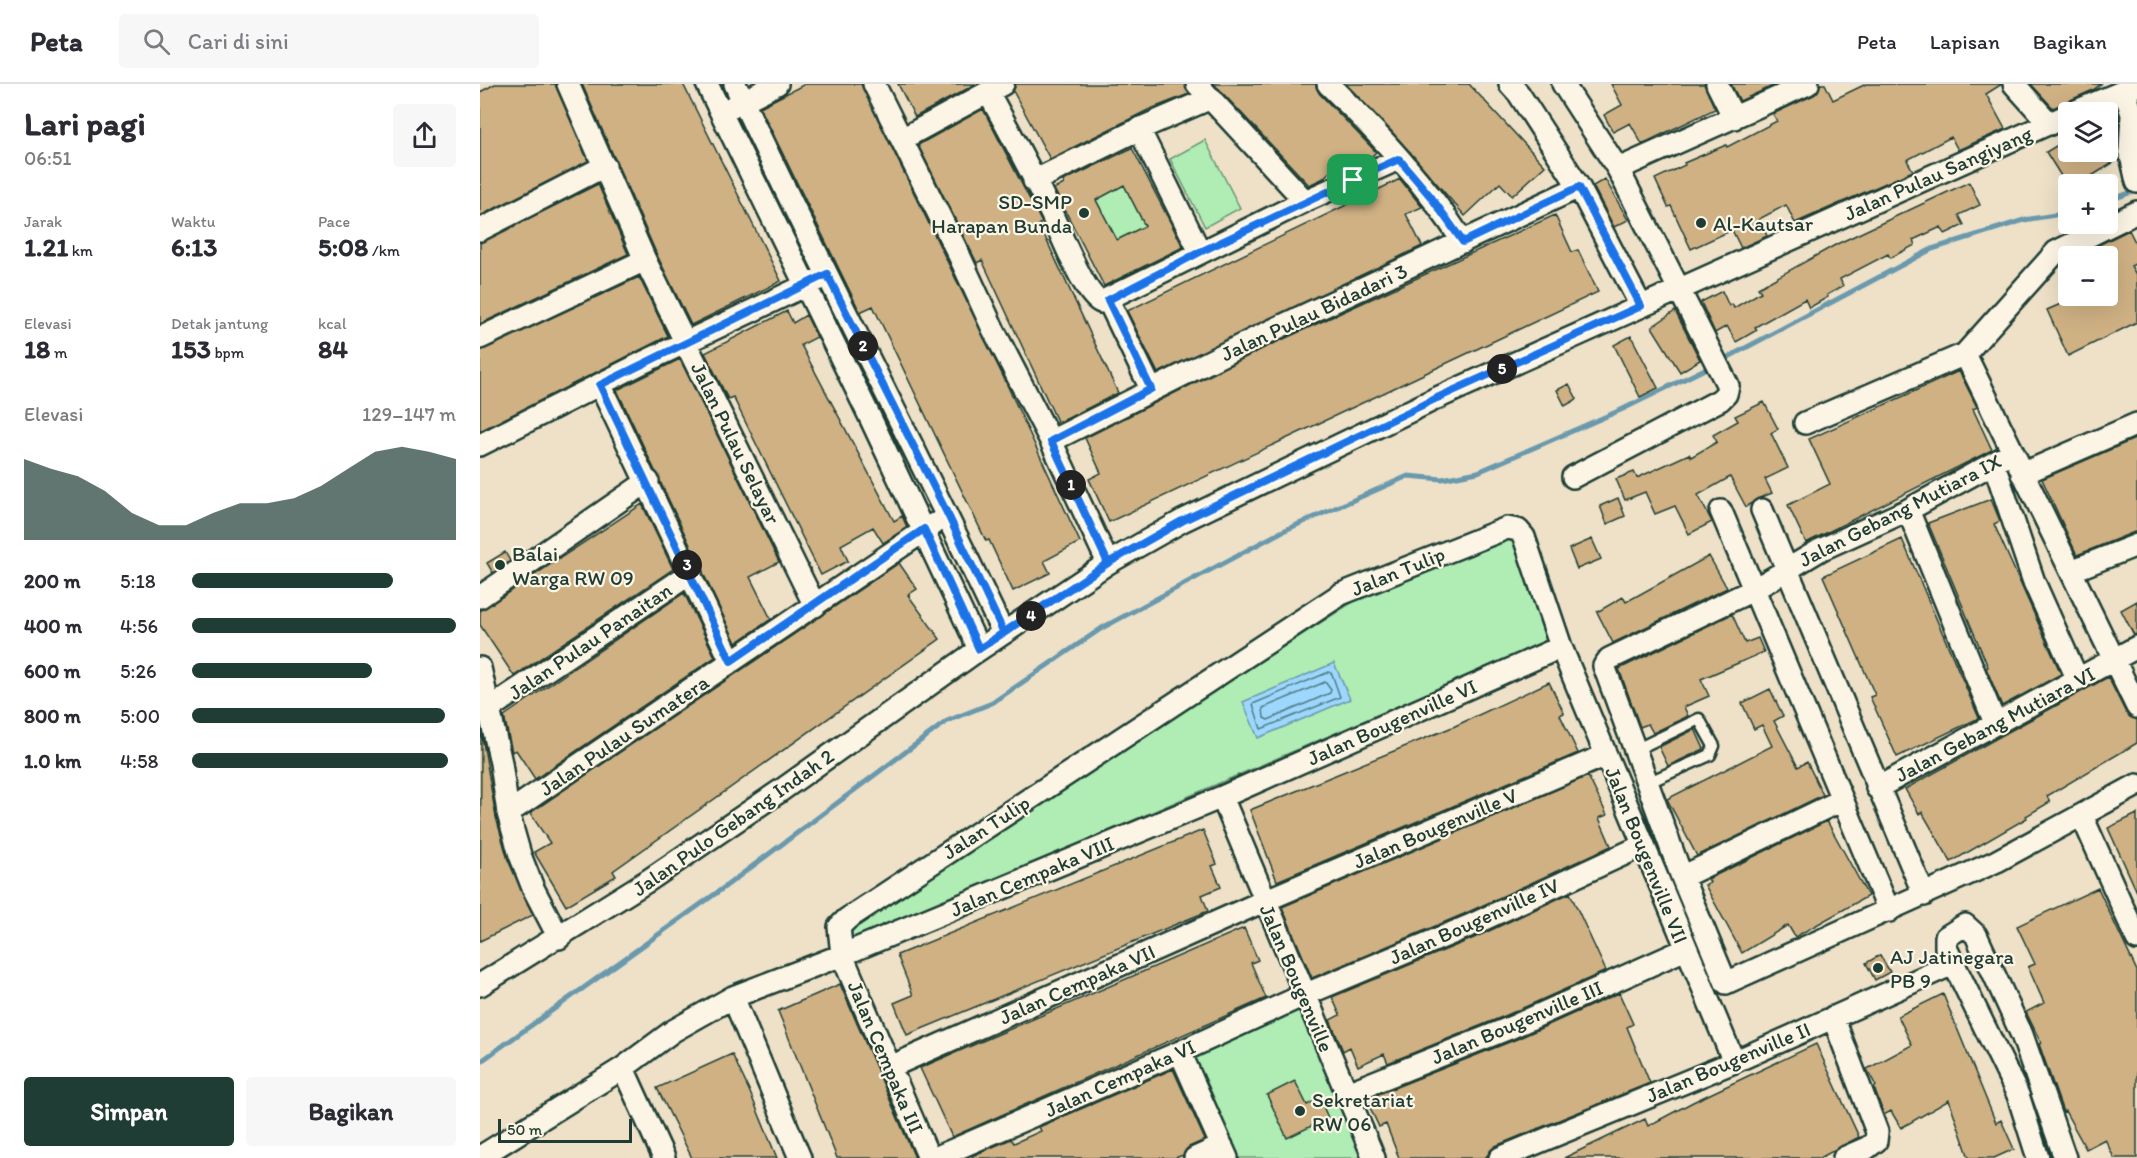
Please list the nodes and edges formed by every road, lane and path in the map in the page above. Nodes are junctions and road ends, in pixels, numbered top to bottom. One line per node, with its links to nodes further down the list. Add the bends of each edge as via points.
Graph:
1 (568, 84): 23 (street, Jalan Pulau Selayar)
2 (707, 84): 16 (street)
3 (777, 84): 14 (street)
4 (874, 84): 21 (street)
5 (1328, 84): 22 (street)
6 (1510, 84): 27 (street)
7 (1563, 84): 24 (street)
8 (1717, 84): 17 (street)
9 (1808, 84): 17 (street)
10 (2014, 84): 18 (street)
11 (996, 88): 21 (street); 26 (street)
12 (2131, 89): 15 (street); 25 (street, via 2130,151)
13 (1204, 91): 20 (street); 28 (street)
14 (739, 93): 16 (street); 34 (street)
15 (2099, 102)
16 (720, 112): 35 (street)
17 (1734, 118): 24 (street)
18 (2058, 118)
19 (2058, 119): 36 (street, Jalan Pulau Sangiyang)
20 (1139, 129): 26 (street); 32 (street)
21 (902, 139): 46 (street)
22 (1399, 159): 28 (street); 31 (street)
23 (605, 166): 30 (street); 33 (street, Jalan Pulau Selayar)
24 (1618, 170): 36 (street)
25 (2136, 179)
26 (1034, 181): 37 (street, via 1066,248)
27 (1579, 187): 31 (street, Jalan Pulau Bidadari 3); 38 (street)
28 (1305, 201): 32 (street)
29 (2137, 212): 41 (street, via 2056,252)
30 (480, 230)
31 (1463, 242): 43 (street, Jalan Pulau Bidadari 3)
32 (1200, 252): 37 (street)
33 (645, 260): 39 (street); 40 (street, Jalan Pulau Selayar)
34 (827, 274): 35 (street); 55 (street)
35 (807, 285): 40 (street); 56 (street)
36 (1679, 290): 38 (street, Jalan Pulau Sangiyang); 50 (street, via 1724,376 1726,394)
37 (1103, 301): 43 (street)
38 (1641, 306): 59 (street, Jalan Pulau Sangiyang, via 1373,428 1201,511)
39 (480, 338)
40 (687, 342): 42 (street); 65 (street, Jalan Pulau Selayar)
41 (1965, 354): 44 (street); 48 (street)
42 (600, 385): 47 (street); 51 (street)
43 (1151, 389): 46 (street, Jalan Pulau Bidadari 3)
44 (1805, 423)
45 (2137, 424): 49 (street)
46 (1051, 441): 59 (street)
47 (480, 445)
48 (2003, 458): 49 (street); 53 (street, Jalan Gebang Mutiara IX); 73 (street, via 2034,582)
49 (2022, 474): 61 (street)
50 (1573, 477)
51 (648, 481): 62 (street); 64 (street)
52 (1762, 510): 60 (street)
53 (1908, 510): 60 (street, Jalan Gebang Mutiara IX); 76 (street)
54 (1721, 511): 63 (street)
55 (949, 517): 56 (street, Jalan Pulau Sumatera); 66 (street)
56 (924, 529): 65 (street, Jalan Pulau Sumatera); 69 (street)
57 (1524, 537): 67 (street, Jalan Bougenville VII); 94 (street, Jalan Tulip, via 1507,528 1341,594 847,919 839,927)
58 (2137, 545): 61 (street)
59 (1108, 563): 66 (street, Jalan Pulau Sangiyang)
60 (1788, 567): 63 (street, Jalan Gebang Mutiara IX); 81 (street)
61 (2070, 571): 71 (street)
62 (691, 573): 70 (street); 75 (street, Jalan Pulau Panaitan)
63 (1753, 590): 77 (street, Jalan Gebang Mutiara IX, via 1609,659 1604,666); 83 (street)
64 (480, 597)
65 (815, 606): 70 (street, Jalan Pulau Sumatera)
66 (1004, 633): 69 (street, Jalan Pulo Gebang Indah 2)
67 (1561, 647): 78 (street, Jalan Bougenville VII); 82 (street, Jalan Bougenville VI)
68 (2137, 647): 71 (street, Jalan Gebang Mutiara VI)
69 (979, 649): 91 (street, Jalan Pulo Gebang Indah 2, via 783,789)
70 (731, 661): 84 (street, Jalan Pulau Sumatera)
71 (2114, 661): 73 (street, Jalan Gebang Mutiara VI); 74 (street)
72 (480, 668): 75 (street)
73 (2077, 678): 76 (street, Jalan Gebang Mutiara VI)
74 (2137, 707)
75 (490, 708): 84 (street)
76 (1995, 723): 81 (street, Jalan Gebang Mutiara VI)
77 (1635, 750): 79 (street); 79 (lane, via 1699,719 1714,746 1710,755)
78 (1606, 755): 86 (street, Jalan Bougenville VII); 89 (street, Jalan Bougenville V)
79 (1647, 783): 87 (street)
80 (2137, 785): 85 (street)
81 (1877, 788): 88 (street)
82 (1222, 797): 89 (street, Jalan Bougenville); 94 (street, Jalan Cempaka VIII)
83 (1842, 800): 87 (street); 90 (street)
84 (508, 813): 91 (street, via 529,879)
85 (2082, 816): 88 (street); 92 (street)
86 (1644, 845): 93 (street, Jalan Bougenville VII); 97 (street, Jalan Bougenville IV, via 1469,926)
87 (1682, 877): 90 (street, via 1724,981 1729,984)
88 (1924, 895): 90 (street)
89 (1264, 901): 97 (street, Jalan Bougenville); 102 (street, Jalan Cempaka VII)
90 (1889, 911)
91 (560, 938): 96 (street, Jalan Pulo Gebang Indah 2)
92 (2137, 939)
93 (1686, 949): 101 (street, Jalan Bougenville VII); 104 (street, Jalan Bougenville III, via 1512,1027)
94 (842, 955): 98 (street); 102 (street, Jalan Cempaka III)
95 (1955, 963): 99 (street, Jalan Bougenville II); 115 (street, via 2018,1095); 116 (street, via 1946,948 1946,936 1965,925 1976,935 2022,1035)
96 (480, 985)
97 (1304, 995): 100 (street, Jalan Cempaka VI); 104 (street, Jalan Bougenville)
98 (733, 996): 103 (street, via 673,1031); 108 (street)
99 (1833, 1017): 101 (street, Jalan Bougenville II); 114 (street, via 1877,1132 1876,1141)
100 (1180, 1052): 105 (street); 110 (street, Jalan Cempaka VI)
101 (1734, 1062): 113 (street, Jalan Bougenville II)
102 (890, 1067): 109 (street, Jalan Cempaka III)
103 (623, 1068): 106 (street); 107 (street)
104 (1347, 1093): 112 (street, Jalan Bougenville)
105 (1224, 1152): 111 (street)
106 (480, 1157)
107 (662, 1157)
108 (800, 1158)
109 (929, 1158)
110 (935, 1158)
111 (1196, 1158)
112 (1374, 1158)
113 (1500, 1158)
114 (1844, 1158)
115 (2038, 1158)
116 (2065, 1158)

